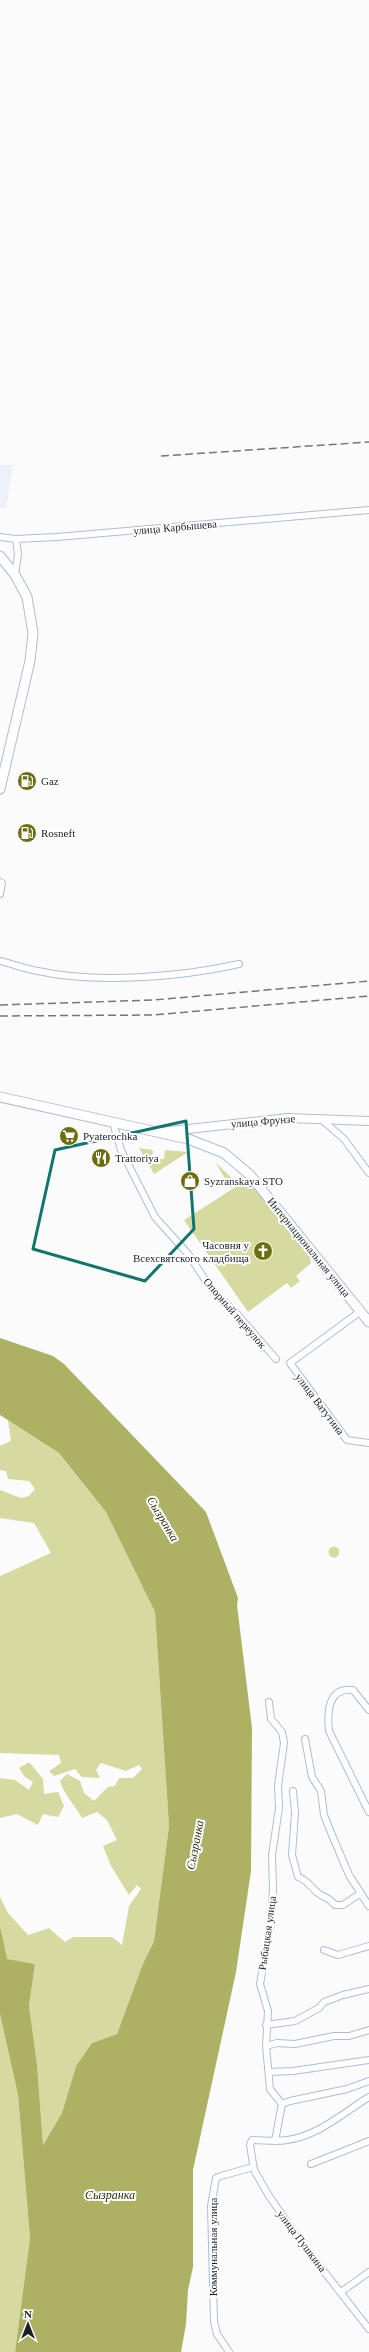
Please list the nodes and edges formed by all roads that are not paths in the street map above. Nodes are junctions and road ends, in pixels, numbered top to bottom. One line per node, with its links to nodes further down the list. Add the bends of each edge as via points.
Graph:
1 (369, 510): 3 (street, улица Карбышева)
2 (0, 538): 3 (street, улица Карбышева)
3 (16, 539): 5 (street, via 18,554)
4 (0, 556): 5 (main road)
5 (15, 575): 6 (main road, via 27,597 33,633 30,661)
6 (0, 789)
7 (0, 882): 8 (street)
8 (0, 894)
9 (0, 961): 10 (street, via 39,972 76,976 152,976)
10 (239, 964)
11 (0, 1098): 14 (main road, Интернациональная улица)
12 (320, 1118): 13 (street, улица Фрунзе); 15 (street, улица Фрунзе, via 288,1118); 18 (street, via 344,1140)
13 (369, 1121)
14 (114, 1123): 16 (main road, Интернациональная улица); 21 (street, Опорный переулок, via 121,1150 155,1217 188,1254 212,1290)
15 (200, 1127): 16 (street, улица Фрунзе); 17 (street, via 197,1133)
16 (157, 1132): 17 (main road, Интернациональная улица)
17 (198, 1142): 19 (main road, Интернациональная улица, via 224,1153 250,1175)
18 (369, 1173)
19 (361, 1311): 20 (main road, Интернациональная улица); 22 (street, улица Ватутина, via 290,1363 347,1440)
20 (369, 1322)
21 (276, 1359)
22 (369, 1443)
23 (269, 1702): 33 (street, Рыбацкая улица, via 271,1719 282,1732 284,1743 272,1855 270,1928 260,1984 268,2011)
24 (369, 1710): 27 (street, via 353,1690 344,1689 337,1692 328,1705 329,1731)
25 (305, 1739): 28 (street, via 312,1777 321,1791 324,1816 340,1857)
26 (293, 1791): 28 (street, via 295,1813 292,1855 298,1877 307,1880 318,1894 328,1896 335,1905 343,1905)
27 (369, 1812)
28 (361, 1893): 29 (street)
29 (369, 1906)
30 (369, 1946): 31 (street, via 338,1955)
31 (324, 1950)
32 (369, 1989): 33 (street, via 324,2002 314,2012 295,2021)
33 (266, 2025): 35 (street, Рыбацкая улица)
34 (369, 2030): 35 (street, via 348,2036)
35 (266, 2046): 37 (street, Рыбацкая улица)
36 (369, 2060): 37 (street)
37 (269, 2072): 40 (street, Рыбацкая улица, via 270,2089)
38 (369, 2081): 40 (street)
39 (369, 2097): 41 (street, via 317,2130 300,2137)
40 (282, 2104): 41 (street)
41 (275, 2141): 44 (street, улица Пушкина, via 252,2140 250,2145)
42 (369, 2141): 43 (street)
43 (311, 2164)
44 (253, 2166): 46 (street, улица Пушкина, via 281,2215); 48 (street, Коммунальная улица, via 216,2178 213,2186 211,2226 214,2322 217,2334)
45 (369, 2272): 46 (street)
46 (341, 2292): 47 (street, улица Пушкина)
47 (369, 2329)
48 (229, 2352)

